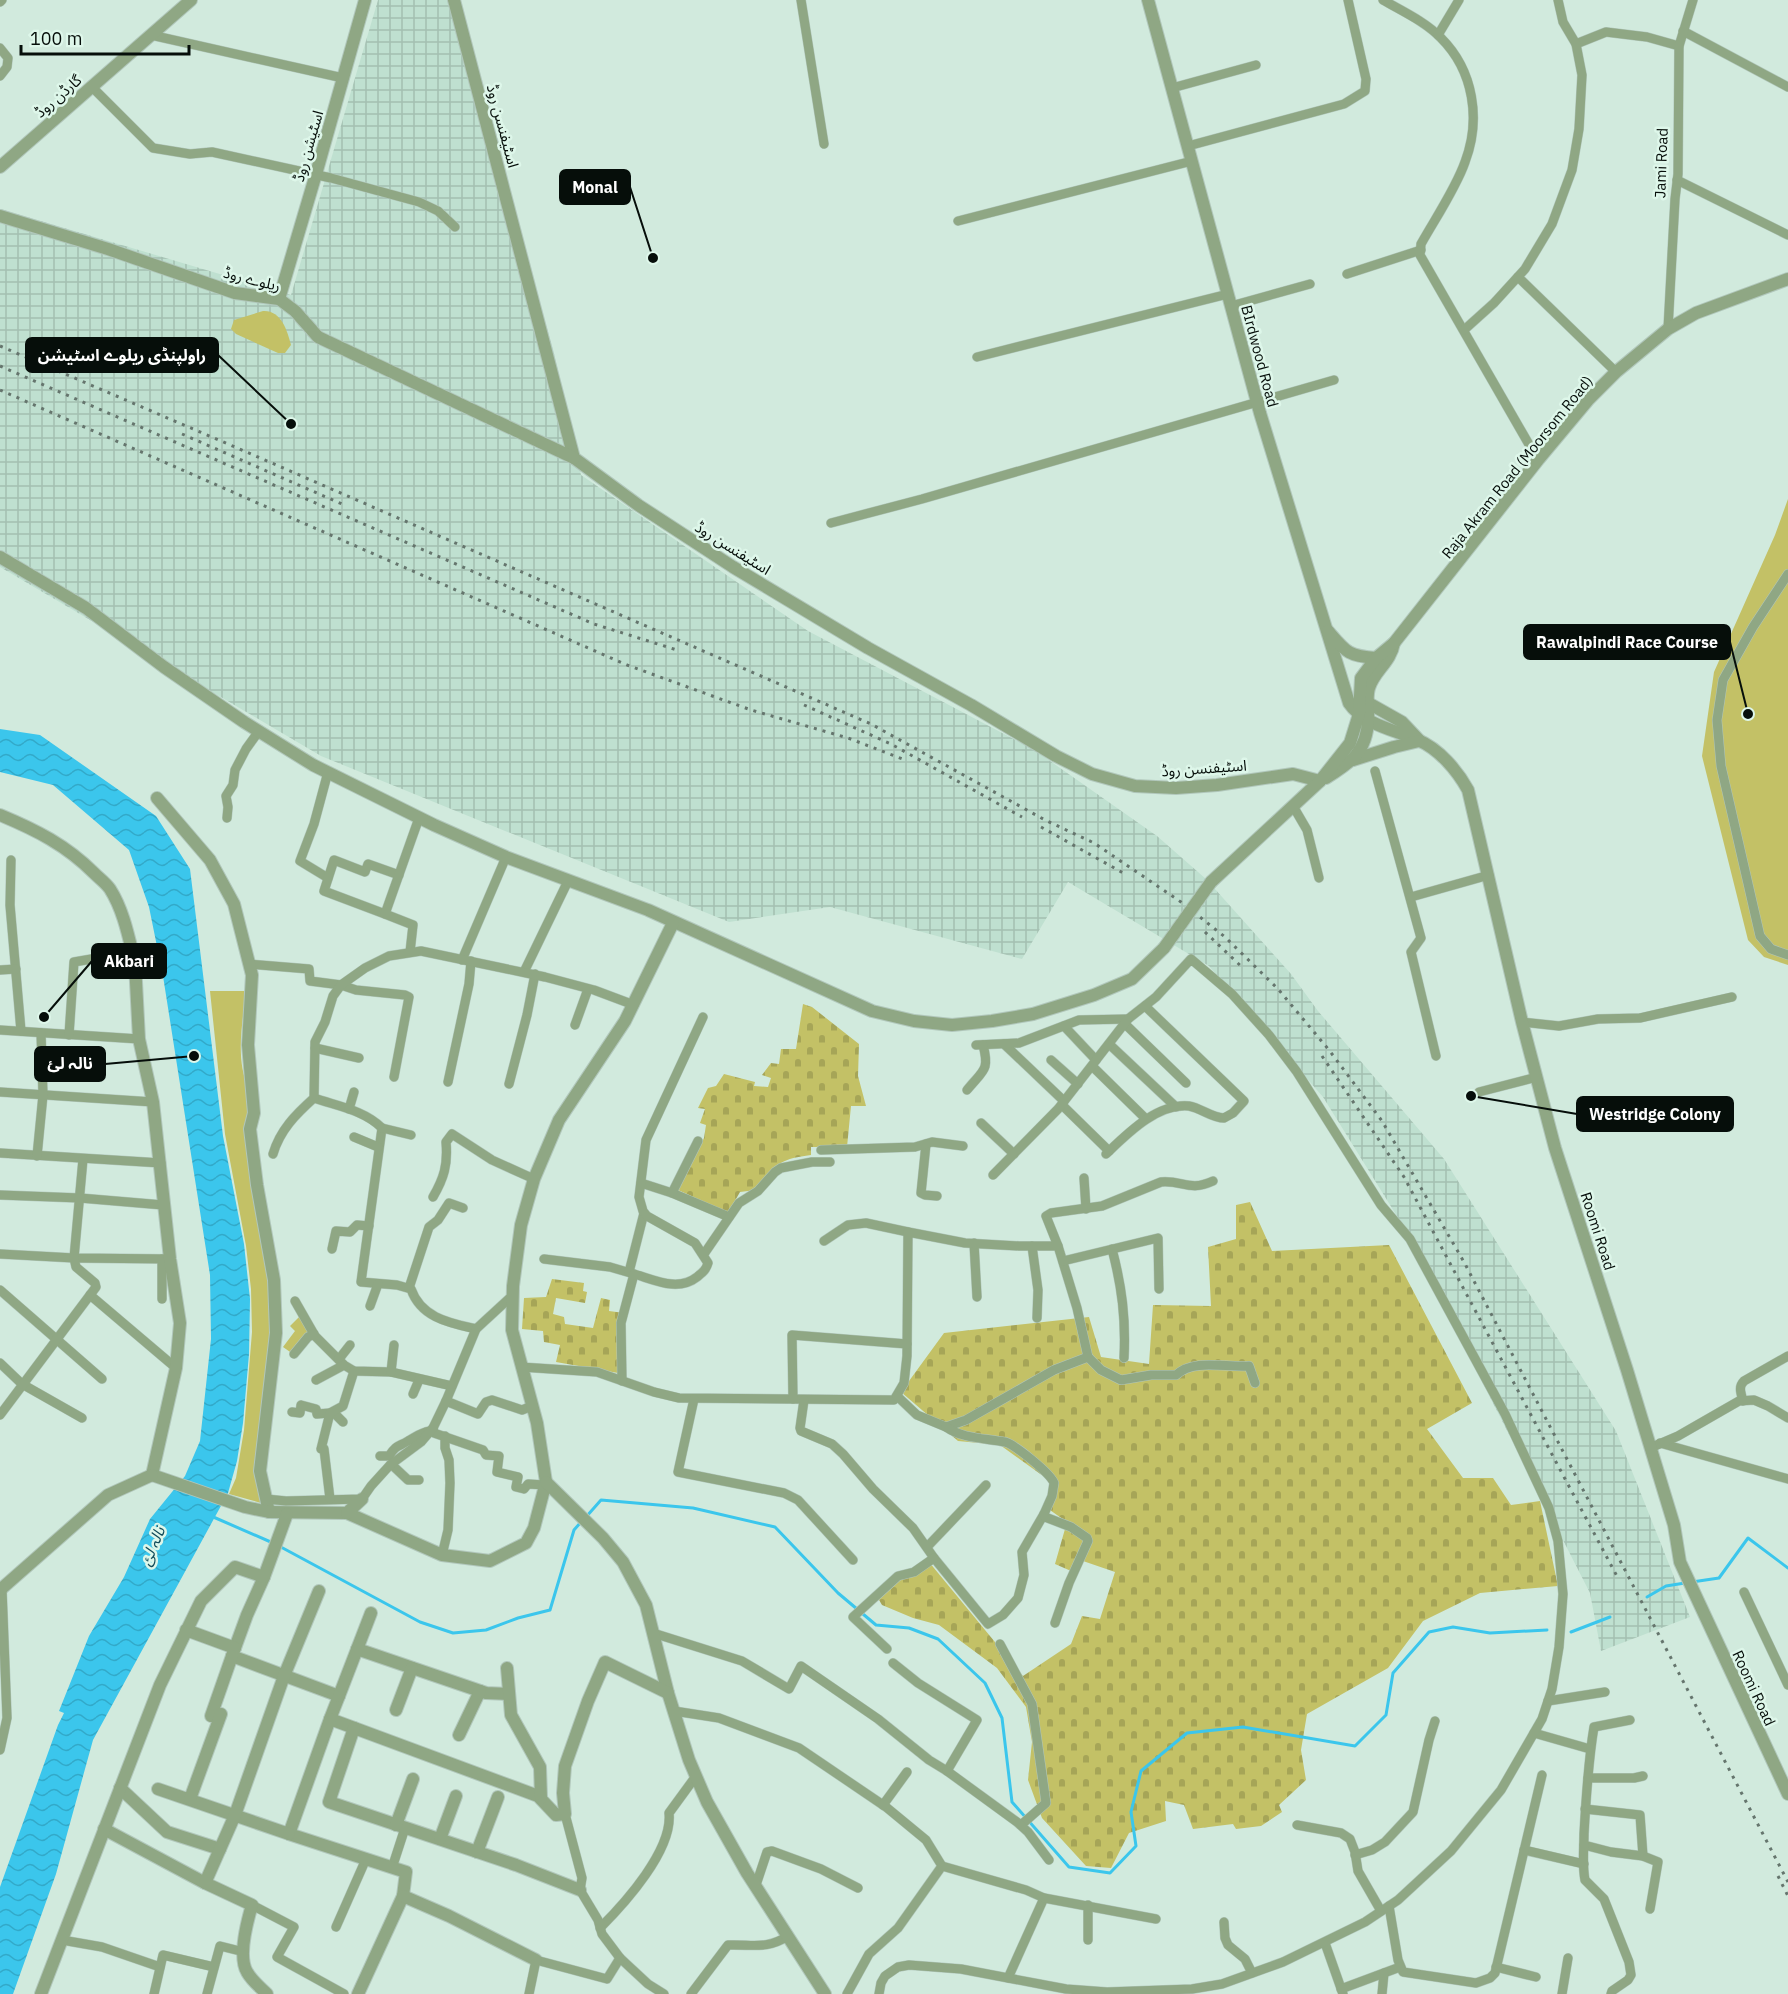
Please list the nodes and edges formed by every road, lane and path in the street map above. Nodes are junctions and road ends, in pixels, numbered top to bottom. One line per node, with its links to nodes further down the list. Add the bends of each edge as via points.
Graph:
1 (191, 0): 12 (street, گارڈن روڈ)
2 (365, 0): 19 (street, اسٹیشن روڈ)
3 (454, 0): 46 (street, اسٹیفنسن روڈ)
4 (801, 0): 23 (street)
5 (1148, 0): 22 (street, BIrdwood Road)
6 (1348, 0): 24 (street, via 1366,79 1365,91 1344,104)
7 (1383, 0): 13 (street)
8 (1458, 0): 13 (street)
9 (1558, 0): 14 (street, via 1563,22)
10 (1694, 0): 11 (street, Jami Road)
11 (1683, 31): 15 (street, Jami Road); 21 (street)
12 (151, 35): 19 (street); 20 (street, گارڈن روڈ)
13 (1438, 35): 33 (street, via 1462,65 1473,96 1474,132 1465,164)
14 (1576, 44): 15 (street, via 1606,32); 35 (street, via 1582,75 1572,170 1552,224)
15 (1679, 46): 28 (street, Jami Road)
16 (0, 48): 18 (street, via 8,58 7,68)
17 (1256, 65): 22 (street)
18 (0, 76)
19 (343, 78): 27 (street, اسٹیشن روڈ)
20 (91, 87): 26 (street, گارڈن روڈ); 27 (street, via 153,148 190,154 212,152)
21 (1788, 87)
22 (1172, 88): 24 (street, BIrdwood Road)
23 (824, 144)
24 (1188, 146): 25 (street, BIrdwood Road)
25 (1192, 161): 30 (street); 39 (street, BIrdwood Road)
26 (0, 167)
27 (316, 174): 31 (street, via 418,202 438,211); 38 (street, اسٹیشن روڈ)
28 (1677, 180): 32 (street); 40 (street, Jami Road)
29 (0, 216): 38 (street, ریلوے روڈ, via 235,293)
30 (958, 221)
31 (455, 227)
32 (1788, 235)
33 (1420, 250): 34 (street); 41 (street)
34 (1347, 274)
35 (1518, 277): 41 (street); 43 (street)
36 (1788, 279): 40 (street, Raja Akram Road (Moorsom Road), via 1696,313)
37 (1310, 284): 39 (street)
38 (279, 299): 46 (street, ریلوے روڈ, via 318,337)
39 (1229, 300): 42 (street); 45 (street, BIrdwood Road)
40 (1668, 329): 43 (street, Raja Akram Road (Moorsom Road))
41 (1464, 330): 47 (street)
42 (977, 357)
43 (1616, 372): 47 (street, Raja Akram Road (Moorsom Road))
44 (1334, 380): 45 (street)
45 (1257, 401): 48 (street); 51 (street, BIrdwood Road)
46 (573, 458): 62 (street, اسٹیفنسن روڈ, via 733,567 1092,774 1135,786 1176,788 1293,774)
47 (1538, 460): 52 (street, Raja Akram Road (Moorsom Road))
48 (831, 524)
49 (0, 557): 57 (street, via 86,608)
50 (1788, 574): 81 (street, via 1723,680 1716,720 1721,766 1760,936 1771,949)
51 (1324, 626): 53 (street, via 1356,657); 54 (street, BIrdwood Road)
52 (1394, 643): 53 (street, Raja Akram Road (Moorsom Road)); 55 (street, via 1389,659)
53 (1376, 658): 55 (street, Raja Akram Road (Moorsom Road), via 1361,678)
54 (1346, 693): 55 (street); 56 (street, BIrdwood Road, via 1349,703)
55 (1363, 700): 56 (street); 58 (street, via 1402,722)
56 (1364, 717): 58 (street, Roomi Road); 59 (street, via 1362,748); 62 (street, via 1350,743)
57 (259, 731): 61 (street); 66 (street, via 235,770 233,785 226,796)
58 (1420, 741): 59 (street); 71 (street, Roomi Road, via 1447,761 1468,790)
59 (1353, 760): 62 (street)
60 (1375, 771): 75 (street)
61 (328, 772): 67 (street); 72 (street, via 300,861)
62 (1320, 781): 64 (street)
63 (157, 798): 83 (street, via 210,860 234,904)
64 (1293, 806): 73 (street, via 1307,830); 78 (street, bridge, via 1211,882 1164,948 1132,979 1033,1014 952,1025 914,1022 872,1011)
65 (0, 815): 79 (street, via 41,832 79,858 110,889)
66 (227, 818)
67 (419, 818): 68 (street); 70 (street)
68 (506, 857): 74 (street); 82 (street)
69 (11, 860): 76 (street)
70 (399, 875): 72 (street, via 369,864 365,872 334,860); 77 (street)
71 (1489, 875): 75 (street); 95 (street, Roomi Road)
72 (328, 878): 77 (street, via 324,891)
73 (1319, 878)
74 (568, 880): 78 (street); 86 (street)
75 (1411, 897): 106 (street, via 1420,938 1411,952)
76 (5, 906): 84 (street)
77 (385, 914): 80 (street, via 413,925)
78 (673, 923): 91 (street)
79 (132, 952): 101 (street, via 74,962); 102 (street)
80 (410, 952): 82 (street); 88 (street, via 389,956)
81 (1788, 955)
82 (466, 961): 86 (street); 112 (street, via 469,984)
83 (249, 964): 88 (street, via 309,969 310,981); 232 (street, via 252,975 248,1045 254,1113 250,1129 274,1280 276,1333 261,1471)
84 (16, 969): 85 (street); 99 (street)
85 (0, 970)
86 (524, 972): 87 (street)
87 (535, 974): 89 (street); 114 (street)
88 (341, 985): 105 (street, via 333,996); 110 (street, via 409,997)
89 (588, 989): 91 (street); 96 (street)
90 (1732, 997): 95 (street, via 1640,1018 1598,1018 1559,1026)
91 (634, 1005): 145 (street, via 559,1120)
92 (1145, 1006): 94 (street); 124 (street, via 1244,1101 1224,1118 1190,1106); 265 (street, via 1191,959 1232,994 1297,1072 1381,1205 1410,1239 1505,1414 1549,1508 1558,1541 1563,1594)
93 (703, 1017): 147 (street, via 646,1140)
94 (1126, 1021): 97 (street, via 1078,1020); 104 (street); 113 (street)
95 (1522, 1022): 111 (street, Roomi Road)
96 (575, 1025)
97 (1064, 1026): 103 (street, via 1019,1043); 109 (street)
98 (0, 1030): 99 (street)
99 (21, 1031): 100 (street)
100 (41, 1033): 101 (street); 120 (street)
101 (69, 1035): 102 (street)
102 (139, 1039): 122 (street)
103 (1004, 1044): 116 (street, via 980,1045 988,1061); 123 (street)
104 (1109, 1044): 109 (street); 124 (street)
105 (315, 1048): 107 (street); 121 (street)
106 (1436, 1056)
107 (359, 1058)
108 (1051, 1059): 115 (street)
109 (1094, 1063): 115 (street); 126 (street)
110 (394, 1077)
111 (1537, 1077): 119 (street); 224 (street, Roomi Road, via 1555,1148)
112 (448, 1082)
113 (1186, 1083)
114 (509, 1084)
115 (1078, 1084): 123 (street)
116 (967, 1090)
117 (0, 1092): 120 (street)
118 (354, 1092): 125 (street)
119 (1479, 1092)
120 (43, 1095): 122 (street); 139 (street)
121 (314, 1098): 125 (street); 137 (street, via 281,1133)
122 (153, 1102): 142 (street)
123 (1063, 1103): 126 (street, via 1108,1153); 138 (street)
124 (1176, 1107): 126 (street)
125 (349, 1109): 128 (street)
126 (1146, 1119)
127 (981, 1123): 138 (street)
128 (382, 1128): 129 (street); 134 (street)
129 (411, 1135)
130 (354, 1137): 134 (street)
131 (698, 1141): 148 (street)
132 (926, 1144): 133 (street); 135 (street); 150 (street, via 921,1193)
133 (963, 1146)
134 (378, 1147): 158 (street)
135 (821, 1150)
136 (0, 1153): 139 (street)
137 (273, 1154)
138 (1014, 1154): 143 (street)
139 (37, 1156): 140 (street)
140 (82, 1158): 142 (street); 152 (street)
141 (830, 1162): 157 (street, via 781,1168 739,1203)
142 (161, 1163): 153 (street)
143 (993, 1175)
144 (1084, 1178): 155 (street)
145 (534, 1179): 151 (street, via 492,1160 452,1134 446,1142 443,1179); 178 (street, via 521,1225)
146 (1213, 1181): 155 (street, via 1195,1187 1161,1182)
147 (641, 1183): 148 (street); 156 (street, via 639,1197)
148 (672, 1193): 157 (street)
149 (0, 1196): 152 (street)
150 (937, 1196)
151 (433, 1197)
152 (80, 1198): 153 (street); 168 (street)
153 (163, 1204): 169 (street)
154 (463, 1208): 174 (street, via 449,1203 429,1227)
155 (1086, 1209): 163 (street, via 1046,1215)
156 (644, 1213): 167 (street, via 694,1243); 172 (street)
157 (729, 1217): 167 (street)
158 (369, 1226): 164 (street, via 357,1225 350,1232 336,1231); 173 (street, via 361,1282)
159 (908, 1232): 160 (street, via 866,1223 848,1225); 161 (street); 187 (street)
160 (824, 1241)
161 (974, 1243): 162 (street); 179 (street)
162 (1032, 1246): 163 (street); 183 (street)
163 (1058, 1246): 171 (street)
164 (332, 1249)
165 (1112, 1249): 171 (street); 175 (street, via 1158,1238); 193 (street, via 1125,1320)
166 (0, 1254): 168 (street)
167 (704, 1254): 172 (street, via 707,1269 689,1283 675,1285)
168 (74, 1258): 169 (street); 177 (street, via 76,1267 96,1283)
169 (166, 1259): 180 (street); 197 (street, via 180,1323)
170 (544, 1259): 172 (street)
171 (1062, 1261): 192 (street)
172 (632, 1273): 203 (street, via 621,1323)
173 (378, 1284): 174 (street); 182 (street)
174 (409, 1288): 185 (street, via 418,1304 434,1317)
175 (1159, 1289)
176 (0, 1290): 186 (street)
177 (90, 1295): 186 (street); 197 (street)
178 (513, 1295): 185 (street); 196 (street, via 512,1330)
179 (977, 1297)
180 (162, 1299)
181 (295, 1301): 184 (street)
182 (370, 1306)
183 (1037, 1318)
184 (314, 1328): 190 (street); 194 (street)
185 (476, 1329): 206 (street)
186 (57, 1340): 200 (street); 205 (street)
187 (907, 1344): 208 (street, via 904,1383); 210 (street, via 792,1335)
188 (350, 1345): 194 (street)
189 (394, 1345): 199 (street)
190 (294, 1354)
191 (1788, 1356): 213 (street, via 1744,1381 1740,1390)
192 (1088, 1357): 204 (street, via 1101,1370 1121,1380 1176,1375 1200,1365 1249,1366); 221 (street, via 1054,1370 966,1420)
193 (1124, 1358)
194 (342, 1362): 198 (street); 201 (street)
195 (0, 1363): 205 (street)
196 (521, 1366): 203 (street, via 597,1372); 214 (street)
197 (176, 1368): 227 (street)
198 (354, 1371): 199 (street); 216 (street, via 343,1406)
199 (391, 1372): 202 (street)
200 (102, 1379)
201 (316, 1380)
202 (419, 1380): 206 (street); 207 (street)
203 (622, 1381): 209 (street)
204 (1255, 1383)
205 (22, 1384): 217 (street); 218 (street)
206 (452, 1386): 212 (street)
207 (413, 1394)
208 (897, 1396): 211 (street, via 894,1400); 221 (street, via 917,1415)
209 (694, 1399): 210 (street); 242 (street, via 678,1472 784,1493 798,1500)
210 (793, 1400): 211 (street)
211 (804, 1400): 239 (street, via 801,1431 832,1444)
212 (446, 1401): 214 (street, via 478,1414 492,1400 522,1410); 222 (street)
213 (1743, 1401): 219 (street, via 1754,1400); 224 (street)
214 (532, 1406): 230 (street)
215 (292, 1412): 216 (street, via 300,1413 301,1405 316,1409 317,1414)
216 (332, 1413): 220 (street); 233 (street, via 321,1449)
217 (0, 1415)
218 (82, 1418)
219 (1788, 1418)
220 (343, 1422)
221 (946, 1427): 238 (street, via 983,1440 1006,1442 1045,1469 1054,1482)
222 (431, 1429): 223 (street); 225 (street, via 396,1445 389,1456); 226 (street)
223 (445, 1436): 230 (street, via 483,1450 486,1455 499,1456 497,1472 518,1477 516,1487); 240 (street, via 450,1483 448,1530)
224 (1655, 1445): 228 (street); 285 (street, Roomi Road, via 1680,1562)
225 (380, 1456)
226 (392, 1464): 229 (street, via 408,1480); 234 (street)
227 (152, 1475): 235 (street); 244 (street, via 108,1495)
228 (1788, 1479)
229 (419, 1480)
230 (545, 1484): 240 (street, via 534,1528 526,1543 490,1561); 250 (street, via 623,1562 646,1605)
231 (986, 1485): 239 (street)
232 (266, 1499): 233 (street); 235 (street)
233 (330, 1499): 234 (street)
234 (363, 1499): 236 (street)
235 (269, 1512): 237 (street)
236 (347, 1513): 237 (street); 240 (street)
237 (287, 1514): 243 (street)
238 (1044, 1514): 241 (street, via 1022,1552 1024,1575 1018,1598 988,1624); 248 (street, via 1084,1534 1088,1541)
239 (927, 1547): 241 (street)
240 (442, 1555)
241 (934, 1558): 253 (street, via 914,1572 898,1576 855,1613 854,1620)
242 (853, 1560)
243 (265, 1572): 249 (street, via 236,1567 201,1601); 254 (street)
244 (1, 1589): 275 (street, via 7,1718)
245 (319, 1591): 258 (street)
246 (1744, 1592): 259 (street)
247 (371, 1613): 252 (street)
248 (1055, 1623)
249 (186, 1630): 254 (street); 283 (street)
250 (653, 1633): 262 (street); 276 (street, via 742,1661 789,1689 801,1666)
251 (1000, 1644): 296 (street, via 1032,1704 1046,1803)
252 (357, 1649): 256 (street); 264 (street)
253 (887, 1649)
254 (234, 1652): 258 (street); 289 (street)
255 (893, 1663): 276 (street, via 977,1720)
256 (412, 1668): 260 (street); 266 (street)
257 (507, 1668): 263 (street)
258 (284, 1676): 264 (street); 293 (street)
259 (1788, 1685)
260 (480, 1691): 263 (street); 273 (street)
261 (1605, 1692): 265 (street)
262 (668, 1693): 267 (street); 292 (street, via 605,1662 565,1766)
263 (509, 1694): 288 (street, via 511,1715 540,1767)
264 (339, 1696): 268 (street)
265 (1548, 1701): 272 (street)
266 (396, 1710)
267 (674, 1711): 279 (street); 290 (street, via 720,1718 799,1748)
268 (330, 1719): 271 (street); 298 (street)
269 (1630, 1720): 274 (street, via 1594,1726)
270 (1435, 1721): 304 (street, via 1413,1812 1385,1842)
271 (354, 1728): 288 (street); 295 (street, via 329,1802)
272 (1534, 1733): 274 (street); 319 (street, via 1501,1790 1451,1851)
273 (459, 1735)
274 (1590, 1749): 281 (street)
275 (0, 1750)
276 (947, 1771): 296 (street)
277 (907, 1772): 290 (street)
278 (1542, 1775): 302 (street)
279 (696, 1776): 312 (street, via 706,1802); 324 (street, via 669,1813 670,1823 658,1853 624,1904)
280 (1642, 1776): 281 (street)
281 (1588, 1778): 291 (street)
282 (413, 1779): 295 (street)
283 (120, 1788): 297 (street); 301 (street, via 167,1832)
284 (158, 1789): 289 (street)
285 (1788, 1794)
286 (456, 1796): 299 (street)
287 (498, 1797): 303 (street)
288 (541, 1798): 292 (street, via 553,1813)
289 (190, 1799): 293 (street)
290 (883, 1805): 309 (street, via 926,1840)
291 (1586, 1809): 300 (street); 305 (street, via 1640,1815)
292 (566, 1814): 314 (street, via 582,1878)
293 (235, 1815): 298 (street); 301 (street)
294 (1297, 1825): 304 (street, via 1341,1833 1350,1839)
295 (401, 1826): 299 (street); 310 (street)
296 (1021, 1826): 307 (street)
297 (104, 1829): 311 (street); 326 (street)
298 (289, 1834): 306 (street)
299 (440, 1839): 303 (street)
300 (1584, 1845): 305 (street); 308 (street)
301 (220, 1849): 311 (street)
302 (1524, 1850): 308 (street); 336 (street)
303 (477, 1852): 314 (street)
304 (1355, 1855): 319 (street, via 1358,1871)
305 (1642, 1856): 320 (street, via 1658,1862)
306 (366, 1859): 310 (street); 323 (street)
307 (1049, 1860)
308 (1584, 1864): 357 (street, via 1585,1880 1604,1899 1629,1962 1631,1975)
309 (942, 1866): 316 (street); 353 (street, via 898,1928 869,1954)
310 (392, 1868): 315 (street, via 406,1872)
311 (205, 1882): 317 (street)
312 (756, 1885): 313 (street, via 767,1852 772,1851); 325 (street)
313 (858, 1888)
314 (580, 1890): 324 (street)
315 (403, 1896): 332 (street); 348 (street)
316 (1044, 1898): 318 (street); 340 (street)
317 (252, 1905): 329 (street); 347 (street, via 294,1927 277,1957)
318 (1088, 1905): 321 (street); 327 (street)
319 (1385, 1909): 328 (street); 335 (street)
320 (1650, 1909)
321 (1156, 1919)
322 (1224, 1922): 337 (street, via 1228,1945 1245,1959)
323 (336, 1927)
324 (600, 1928): 330 (street)
325 (788, 1936): 351 (street, via 767,1947 728,1945); 352 (street)
326 (62, 1940): 333 (street, via 102,1947); 343 (street)
327 (1088, 1940)
328 (1325, 1943): 337 (street); 342 (street)
329 (244, 1952): 334 (street, via 220,1946); 346 (street, via 246,1971)
330 (620, 1958): 332 (street, via 607,1979); 341 (street)
331 (1568, 1958): 356 (street)
332 (536, 1960): 349 (street)
333 (160, 1967): 334 (street, via 163,1955); 344 (street)
334 (214, 1967): 345 (street)
335 (1400, 1967): 336 (street, via 1410,1974 1476,1983 1490,1978); 338 (street)
336 (1496, 1967): 339 (street)
337 (1252, 1973): 340 (street, via 1192,1989 1107,1992)
338 (1384, 1973): 342 (street); 355 (street)
339 (1536, 1977)
340 (1008, 1978): 354 (street, via 909,1965 885,1976)
341 (648, 1989): 350 (street)
342 (1342, 1992)
343 (41, 1994)
344 (154, 1994)
345 (207, 1994)
346 (267, 1994)
347 (344, 1994)
348 (358, 1994)
349 (529, 1994)
350 (664, 1994)
351 (691, 1994)
352 (825, 1994)
353 (847, 1994)
354 (879, 1994)
355 (1382, 1994)
356 (1562, 1994)
357 (1611, 1994)

